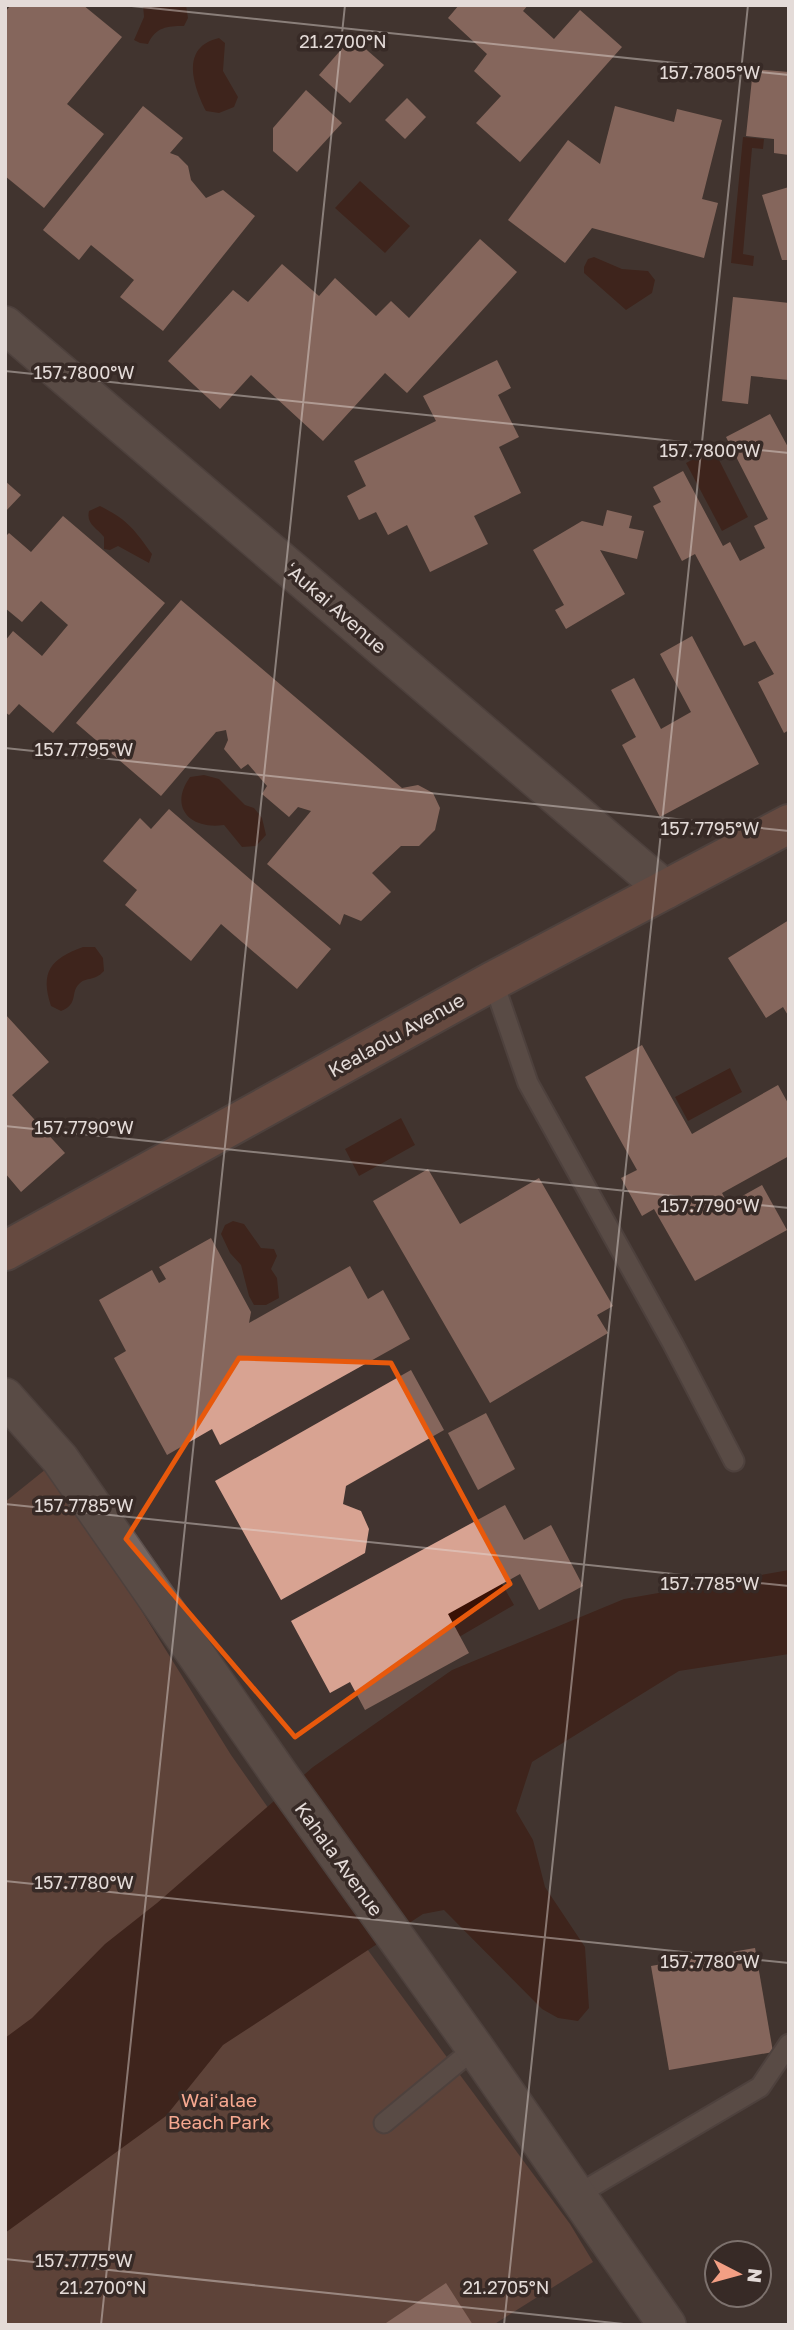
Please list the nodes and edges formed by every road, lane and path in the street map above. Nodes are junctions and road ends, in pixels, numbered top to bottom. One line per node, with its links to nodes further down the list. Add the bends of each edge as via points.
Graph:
1 (5, 326): 3 (street, ʻAukai Avenue)
2 (789, 824): 3 (street, Kealaolu Avenue)
3 (666, 890): 4 (street, Kealaolu Avenue)
4 (493, 981): 5 (street, Kealaolu Avenue); 7 (lane, via 528,1083)
5 (5, 1251)
6 (5, 1397): 9 (street, Kahala Avenue, via 60,1460)
7 (734, 1461)
8 (789, 2044): 11 (lane, via 760,2087)
9 (475, 2048): 10 (lane); 11 (street, Kahala Avenue)
10 (384, 2123)
11 (578, 2195): 12 (street, Kahala Avenue)
12 (667, 2325)

